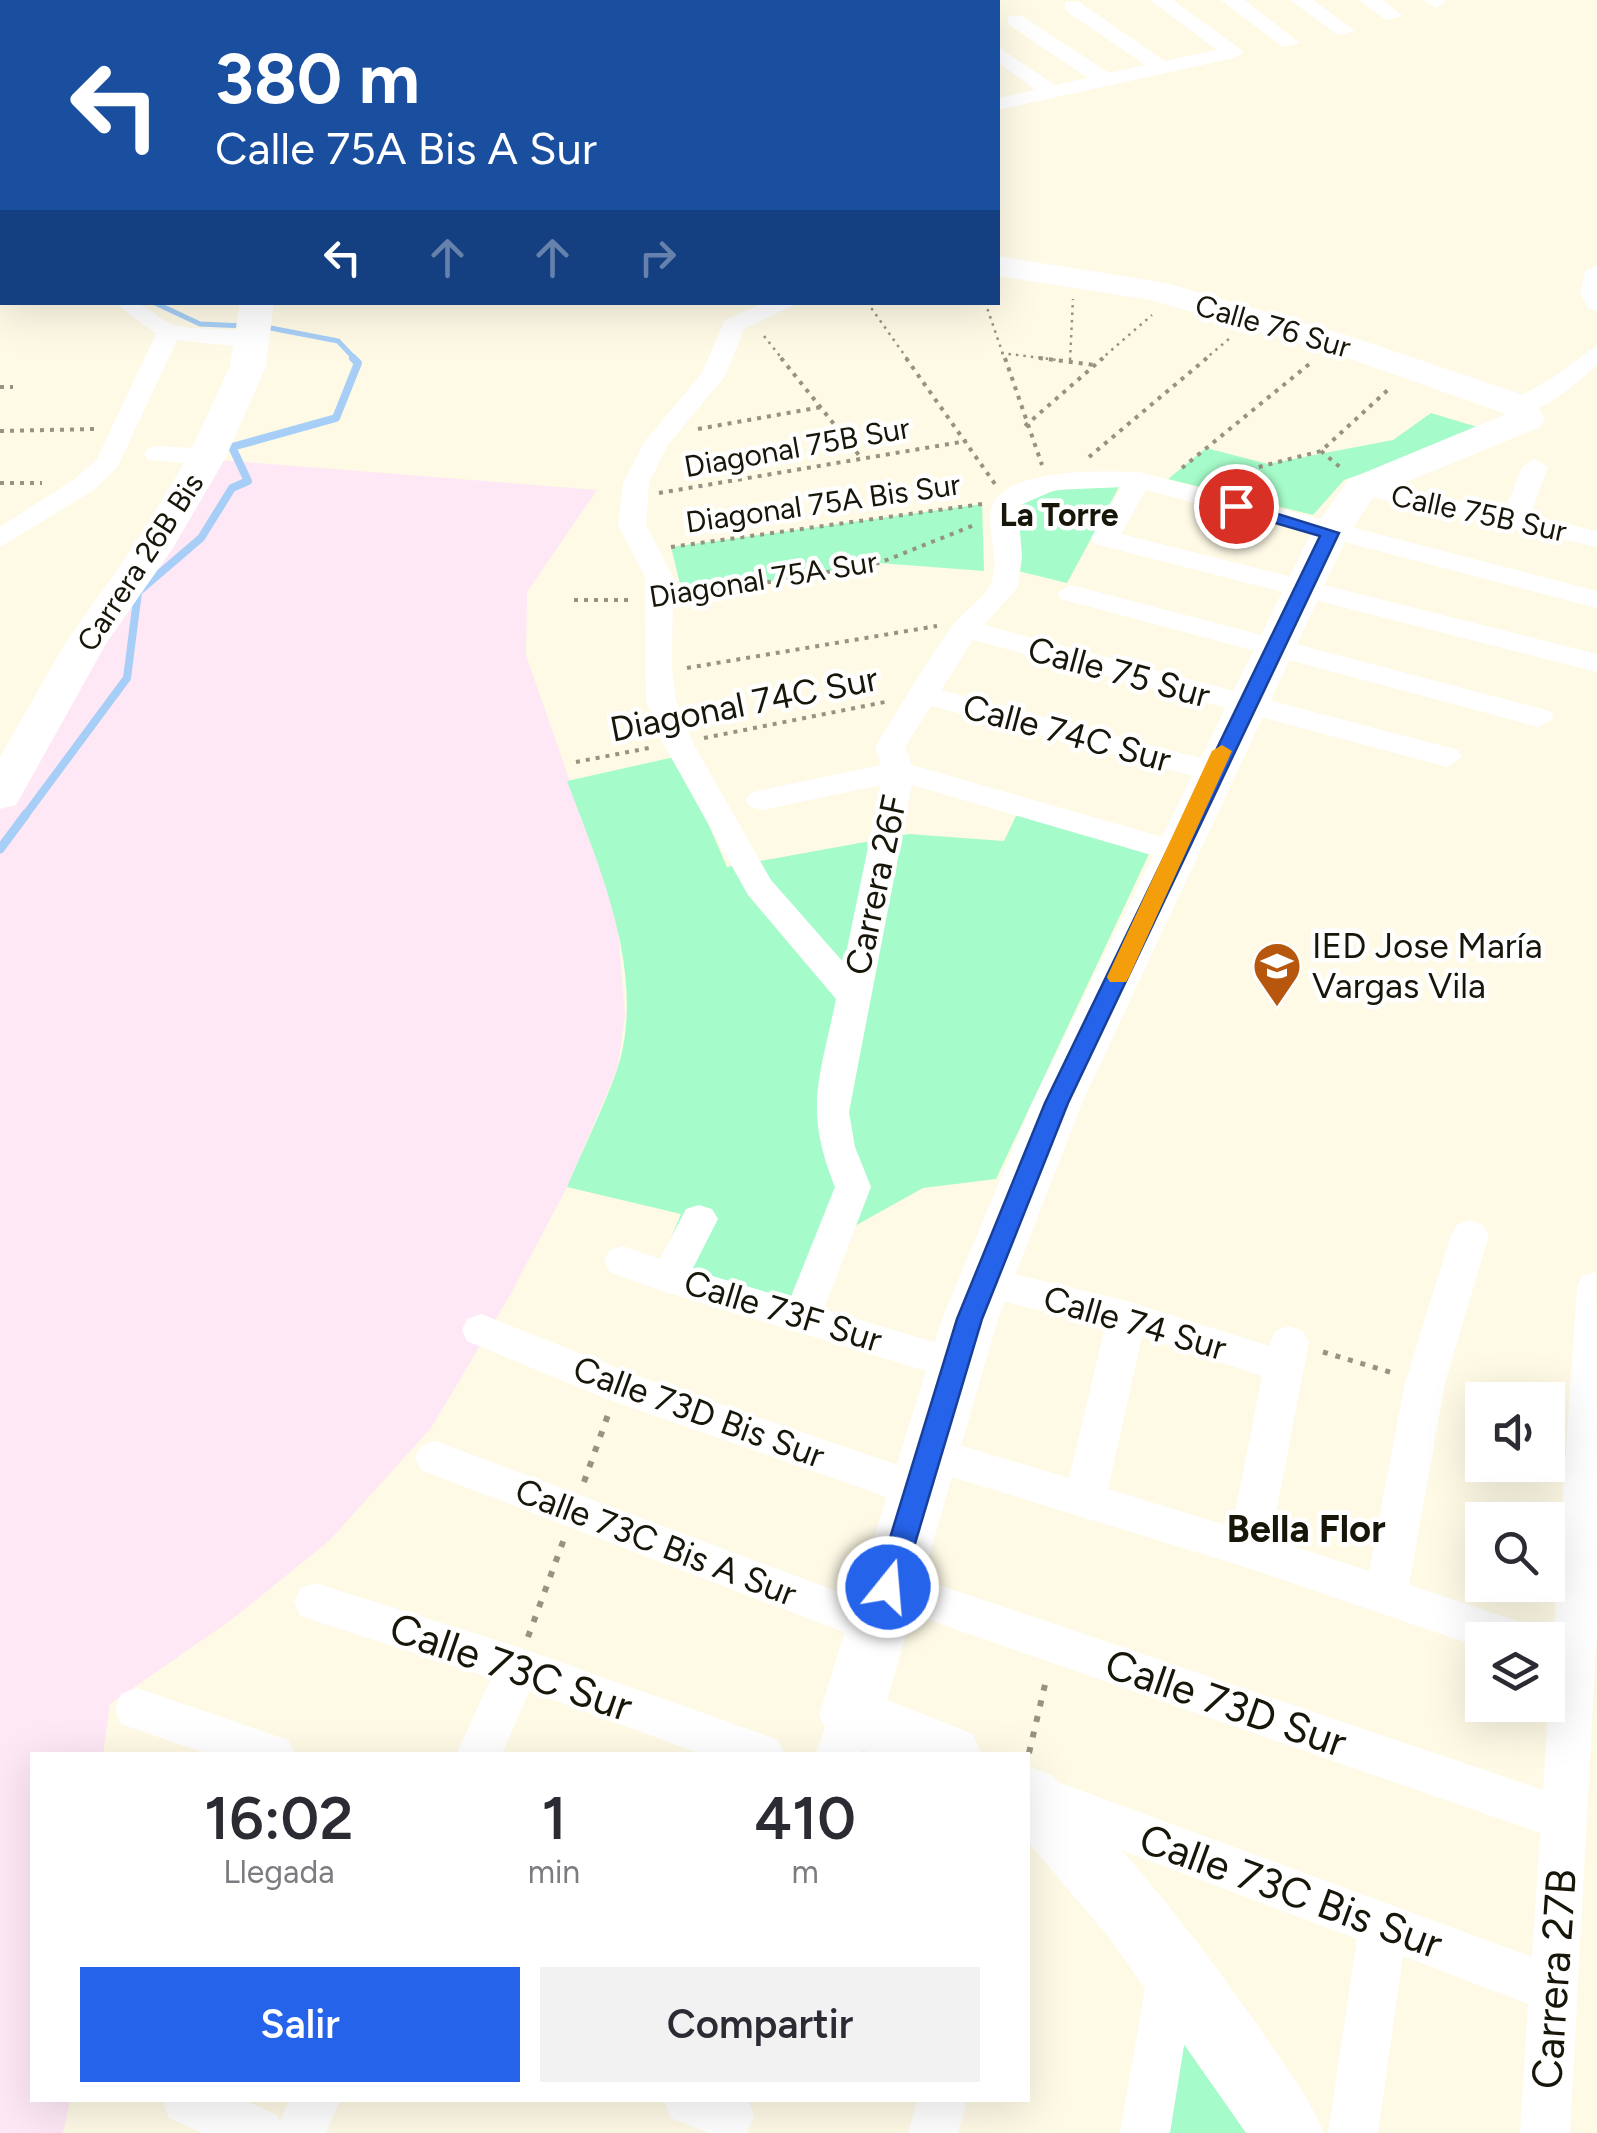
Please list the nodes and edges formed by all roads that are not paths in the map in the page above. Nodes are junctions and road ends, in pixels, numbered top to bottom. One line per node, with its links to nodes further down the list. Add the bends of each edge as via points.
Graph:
1 (1160, 0): 11 (street, via 1234,52)
2 (1232, 0): 9 (street)
3 (1300, 0): 8 (street)
4 (1369, 0): 6 (street)
5 (1065, 8): 7 (street); 11 (street)
6 (1393, 16)
7 (1006, 22): 12 (street)
8 (1344, 30)
9 (1290, 43)
10 (1000, 55): 13 (street)
11 (1162, 68): 12 (street)
12 (1105, 80): 13 (street)
13 (1051, 92): 14 (street)
14 (1000, 104)
15 (1000, 266): 23 (street, Calle 76 Sur, via 1173,296 1412,368)
16 (1597, 272): 17 (street)
17 (1597, 304)
18 (130, 305): 21 (street)
19 (781, 305): 48 (street, via 741,321 713,376 661,436 636,483 632,526 658,577 661,700 678,743 759,887)
20 (253, 324): 21 (street); 25 (street, Carrera 26B Bis, via 248,366)
21 (169, 332): 32 (street, via 108,462)
22 (1597, 352): 23 (street)
23 (1521, 415): 28 (street)
24 (157, 454): 25 (street)
25 (207, 458): 45 (street, Carrera 26B Bis, via 87,642)
26 (1535, 467): 29 (street)
27 (1157, 485): 30 (street); 33 (street, via 1105,538); 36 (street, Carrera 26F, via 1030,493 1004,587)
28 (1362, 486): 29 (street, Calle 75B Sur); 30 (street)
29 (1515, 520): 31 (street, Calle 75B Sur)
30 (1330, 533): 33 (street); 35 (street)
31 (1597, 538)
32 (0, 539)
33 (1304, 590): 37 (street); 38 (street)
34 (1070, 593): 37 (street)
35 (1597, 600)
36 (964, 629): 39 (street, Carrera 26F); 40 (street, Calle 75 Sur)
37 (1274, 646): 40 (street); 41 (street)
38 (1597, 663)
39 (922, 694): 43 (street, Carrera 26F, via 890,747); 44 (street, Calle 74C Sur)
40 (1244, 706): 42 (street, Calle 75 Sur); 44 (street)
41 (1539, 718)
42 (1447, 757)
43 (899, 772): 46 (street); 47 (street); 48 (street, Carrera 26F)
44 (1212, 772): 47 (street)
45 (0, 795)
46 (762, 800)
47 (1179, 852): 53 (street, via 1056,1103)
48 (853, 996): 56 (street, Carrera 26F, via 831,1112 853,1187)
49 (700, 1220): 52 (street, Calle 73F Sur)
50 (1470, 1236): 63 (street, via 1425,1383)
51 (623, 1261): 52 (street)
52 (669, 1278): 56 (street, Calle 73F Sur)
53 (984, 1282): 55 (street, Calle 74 Sur); 58 (street)
54 (1596, 1287): 66 (street, Carrera 27B)
55 (1127, 1316): 61 (street); 62 (street, Calle 74 Sur, via 1287,1354)
56 (801, 1318): 58 (street, Calle 73F Sur)
57 (481, 1330): 60 (street, Calle 73D Bis Sur, via 618,1386)
58 (956, 1364): 60 (street)
59 (435, 1458): 65 (street, Calle 73C Bis A Sur)
60 (923, 1472): 61 (street, Calle 73D Bis Sur); 65 (street)
61 (1084, 1502): 62 (street, Calle 73D Bis Sur)
62 (1248, 1550): 63 (street, Calle 73D Bis Sur)
63 (1385, 1598): 67 (street, Calle 73D Bis Sur)
64 (315, 1602): 68 (street, Calle 73C Sur)
65 (883, 1606): 71 (street); 78 (street, Calle 73D Sur, via 1054,1644)
66 (1564, 1622)
67 (1465, 1623)
68 (518, 1667): 73 (street); 74 (street, Calle 73C Sur)
69 (137, 1709): 72 (street)
70 (1562, 1722): 78 (street, Carrera 27B)
71 (844, 1735): 75 (street)
72 (263, 1752)
73 (479, 1752)
74 (754, 1752)
75 (934, 1752)
76 (1030, 1796): 79 (street, Calle 73C Bis Sur)
77 (1030, 1797): 80 (street)
78 (1564, 1819): 81 (street, Carrera 27B)
79 (1383, 1925): 81 (street, Calle 73C Bis Sur); 90 (street)
80 (1174, 1963): 88 (street); 89 (street)
81 (1554, 1989): 91 (street, Carrera 27B)
82 (191, 2102): 85 (street)
83 (314, 2102): 86 (street)
84 (941, 2102): 87 (street)
85 (259, 2133)
86 (300, 2133)
87 (933, 2133)
88 (1145, 2133)
89 (1288, 2133)
90 (1353, 2133)
91 (1544, 2133)

